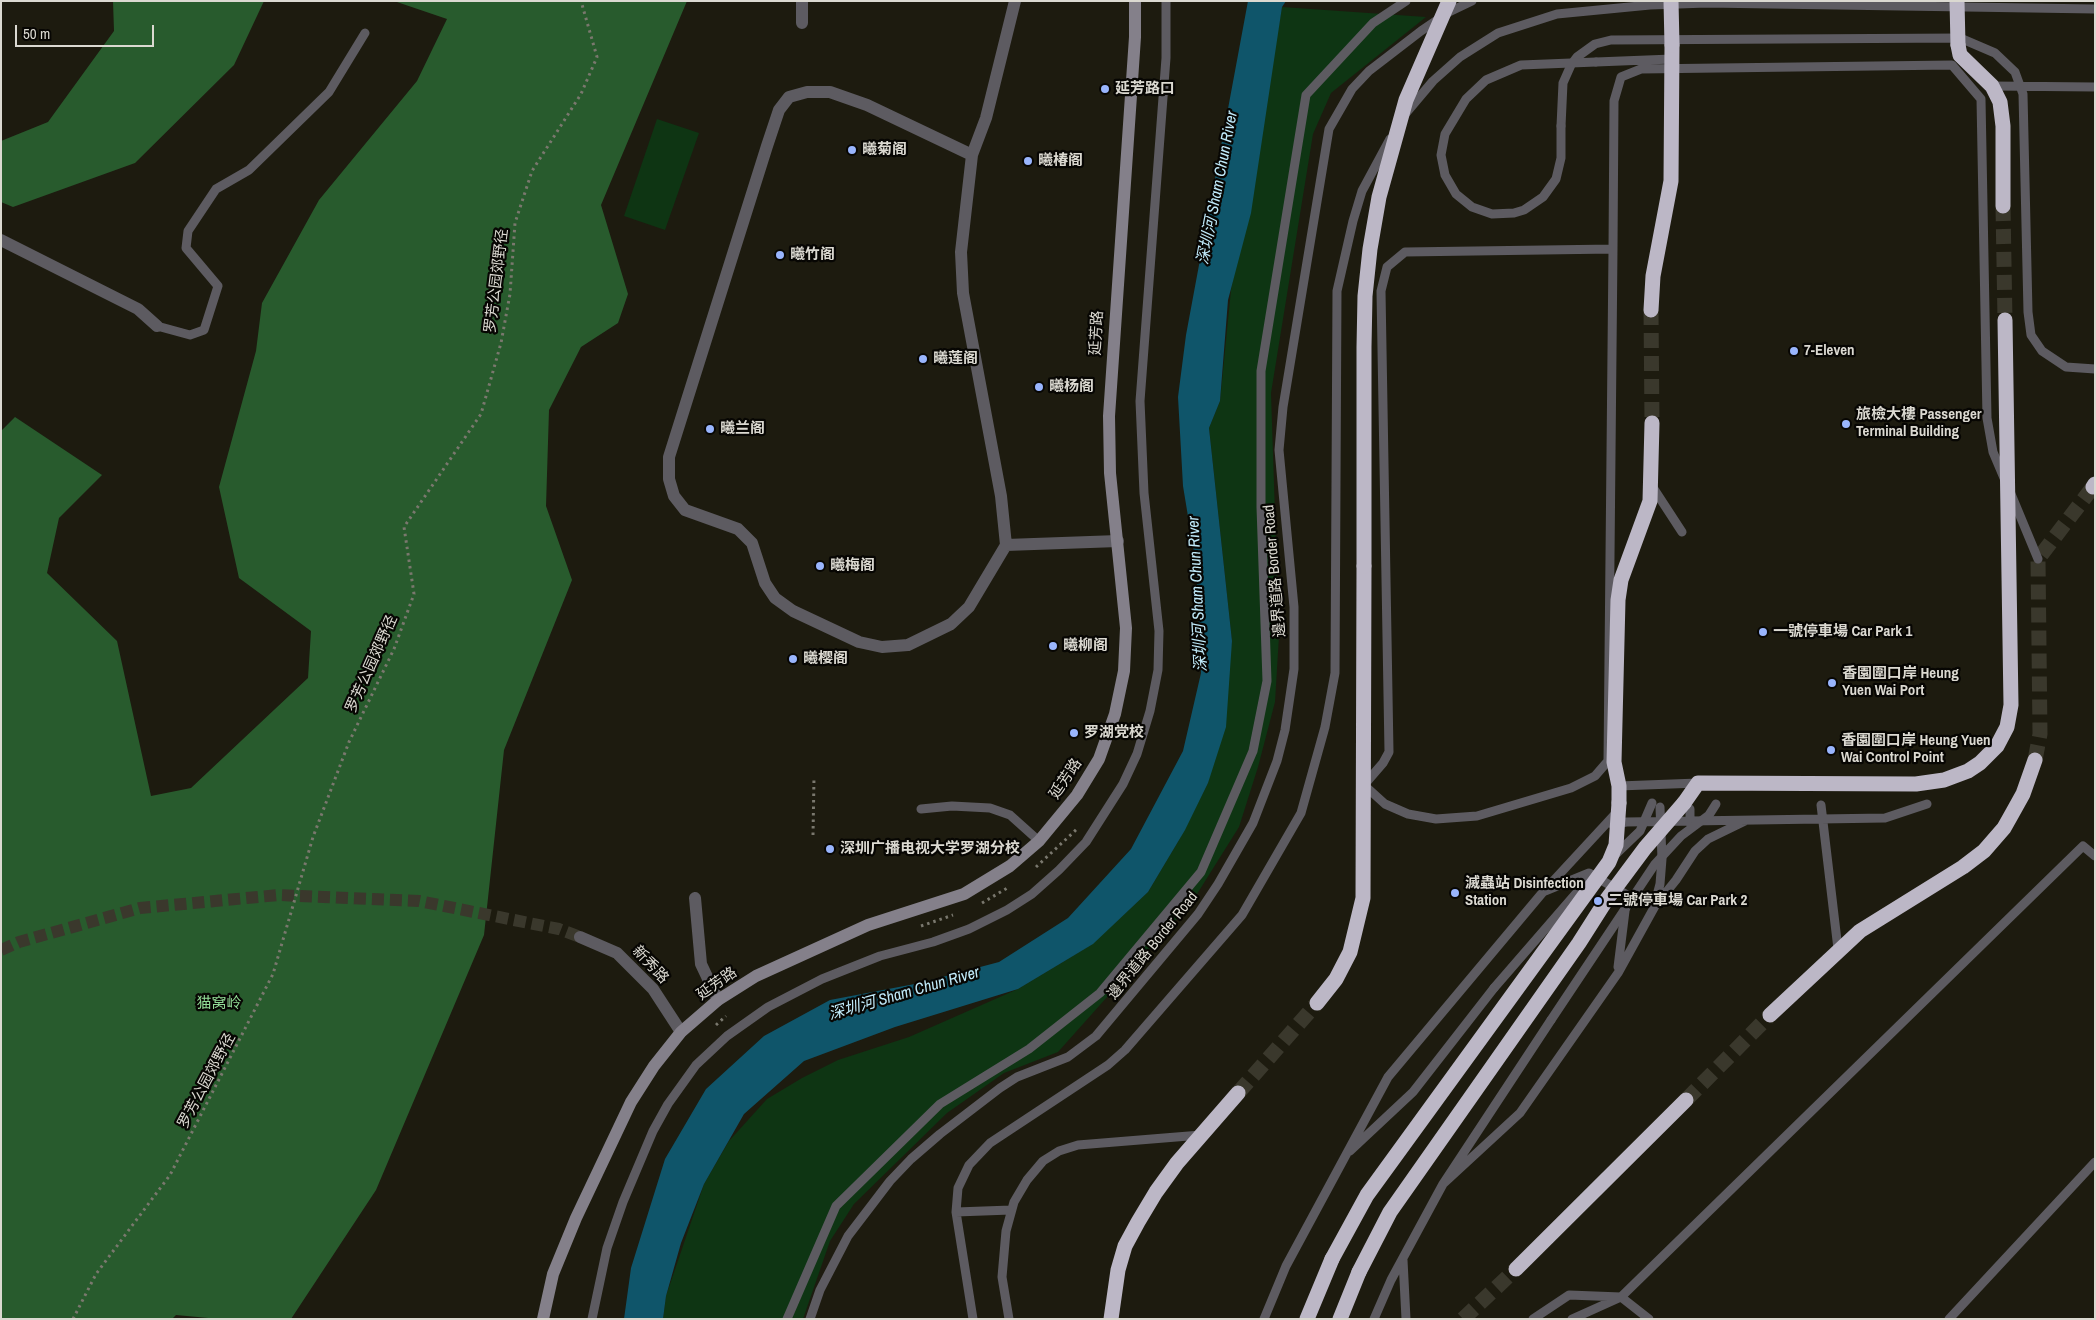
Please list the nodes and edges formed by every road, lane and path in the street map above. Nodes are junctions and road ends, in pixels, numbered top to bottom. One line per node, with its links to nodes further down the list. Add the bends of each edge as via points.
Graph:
1 (581, 1): 81 (path, 罗芳公园郊野径, via 597,57 581,94 532,172 526,189 515,223 510,294 501,342 480,414 404,527 414,594 394,650 349,742 313,837 273,974 170,1175 96,1274)
2 (802, 1): 12 (street)
3 (1015, 1): 17 (street, via 986,118)
4 (1135, 1): 28 (main road, 延芳路, via 1109,416 1110,473)
5 (1166, 1): 83 (lane, via 1166,58 1140,401 1144,493 1159,631 1158,670 1150,711 1124,784 1086,842 1032,894 969,929 880,956 822,979 761,1012 727,1036 696,1066 653,1131 622,1202 607,1248)
6 (1406, 1): 84 (lane, via 1373,23 1306,95 1261,371 1261,507 1268,681 1253,752 1201,872 1100,993 1029,1049 940,1104 836,1206)
7 (1448, 1): 34 (highway, bridge, via 1406,100 1379,197 1370,249 1364,347)
8 (1472, 1): 85 (lane, 邊界道路 Border Road, via 1421,31 1369,71 1352,89 1329,129 1283,407 1279,450 1294,607 1291,692 1278,761 1253,823 1198,914 1096,1036 1068,1058 1017,1077 1000,1088 940,1134 890,1181 838,1252)
9 (1671, 1): 14 (highway, bridge)
10 (1957, 1): 15 (highway, bridge, via 1960,55)
11 (2095, 8): 77 (lane, via 1707,3 1557,14 1498,33 1460,57 1433,81 1406,111 1362,191 1337,291 1335,673 1325,727 1301,813 1242,915 1140,1034 1108,1066 978,1154 958,1188)
12 (802, 23)
13 (365, 33): 23 (lane, via 329,92 249,170 216,189 188,231 186,248 218,286 204,330 190,335)
14 (1672, 52): 21 (highway, via 1671,181 1653,276); 24 (lane, bridge, via 1596,62 1521,64 1486,80 1466,99 1445,134 1441,155 1445,176 1456,194 1472,207 1492,214 1524,210 1543,197 1556,180 1561,158 1563,83 1571,65 1577,57 1595,44 1611,40 1960,38 1995,53 2015,72 2023,94 2031,335 2042,352 2066,366)
15 (1992, 86): 16 (lane); 18 (highway, via 2002,113)
16 (2095, 87)
17 (972, 155): 29 (street, via 961,252 963,293 1001,496); 29 (street, via 867,105 830,92 807,92 789,98 778,110 674,438 669,457 670,479 674,496 685,510 738,529 752,543 765,584 775,598 793,611 859,642 882,647 908,646 951,624 969,607)
18 (2003, 206)
19 (1, 240): 23 (street, via 138,309)
20 (1613, 249): 30 (lane, via 1614,101 1621,78 1641,69 1952,66 1981,99 1987,418 1992,452); 34 (lane, via 1404,252 1387,267 1381,291 1388,752 1383,764); 34 (lane, via 1608,761 1595,776 1572,788 1477,816 1436,819 1408,814 1385,804)
21 (1651, 310)
22 (2005, 320): 33 (highway, via 2010,705 2007,727 1997,746 1968,772 1931,782)
23 (157, 326)
24 (2095, 369)
25 (1652, 423): 26 (highway)
26 (1652, 485): 27 (lane); 35 (highway, via 1646,516 1621,580 1618,600 1614,762)
27 (1682, 532)
28 (1118, 541): 29 (street); 51 (main road, 延芳路, via 1126,628 1124,671 1116,714 1099,759 1077,795)
29 (1006, 545)
30 (2038, 558)
31 (2035, 760): 62 (highway, via 2004,828 1984,851 1860,930)
32 (814, 777): 50 (path)
33 (1698, 783): 35 (lane); 39 (highway)
34 (1364, 785): 65 (highway, via 1363,898 1358,927 1336,979)
35 (1619, 786): 90 (highway, bridge, via 1616,846 1609,862 1367,1195 1332,1259)
36 (1716, 804): 75 (lane, bridge, via 1655,864)
37 (1927, 804): 43 (lane)
38 (1821, 805): 44 (lane)
39 (1687, 806): 47 (lane); 91 (highway, bridge, via 1645,848 1607,899 1390,1212 1359,1272)
40 (1899, 806): 43 (lane)
41 (1622, 808): 49 (lane)
42 (921, 809): 51 (lane, via 952,806 990,808 1010,815)
43 (1885, 818): 44 (lane)
44 (1822, 820): 45 (lane); 62 (lane)
45 (1746, 821): 47 (lane); 58 (lane, via 1708,839 1695,851)
46 (1660, 822): 47 (lane); 49 (lane, via 1626,822); 58 (lane, via 1661,867); 73 (lane, bridge, via 1656,805 1640,831 1595,871 1494,988 1413,1092)
47 (1690, 823)
48 (1078, 828): 53 (path)
49 (1599, 830): 55 (lane)
50 (814, 835)
51 (1039, 841): 64 (main road, 延芳路, via 1010,866 964,894 868,925 819,946 756,976)
52 (2095, 856): 80 (lane, via 2083,846)
53 (1032, 870)
54 (1010, 886): 57 (path)
55 (1542, 892): 63 (lane, via 1590,873 1627,895); 73 (lane, via 1388,1077)
56 (695, 898): 64 (street, via 701,964)
57 (976, 906)
58 (1655, 906): 63 (lane)
59 (958, 913): 60 (path)
60 (914, 928)
61 (580, 937): 69 (street, 新秀路, via 616,953 653,989)
62 (1838, 949): 67 (highway)
63 (1618, 973): 75 (lane, via 1520,1113)
64 (718, 1000): 69 (main road, 延芳路)
65 (1317, 1003)
66 (728, 1014): 68 (path)
67 (1770, 1015)
68 (715, 1027)
69 (681, 1032): 82 (main road, 延芳路, via 654,1066 627,1110 553,1274)
70 (1238, 1093): 72 (highway)
71 (1686, 1100): 79 (highway)
72 (1201, 1135): 76 (lane, via 1078,1145 1059,1150 1043,1161 1027,1180); 88 (highway, via 1156,1192 1126,1246 1118,1270)
73 (1344, 1156): 89 (lane, via 1286,1266)
74 (2095, 1162): 97 (lane)
75 (1443, 1184): 78 (lane)
76 (1011, 1210): 77 (lane); 87 (lane, via 1002,1277)
77 (956, 1212): 86 (lane)
78 (1402, 1260): 92 (lane); 93 (lane)
79 (1516, 1269)
80 (1621, 1297): 94 (lane, via 1569,1295); 95 (lane); 96 (lane)
81 (73, 1319)
82 (543, 1319)
83 (592, 1319)
84 (787, 1319)
85 (810, 1319)
86 (973, 1319)
87 (1009, 1319)
88 (1111, 1319)
89 (1264, 1319)
90 (1307, 1319)
91 (1340, 1319)
92 (1374, 1319)
93 (1406, 1319)
94 (1533, 1319)
95 (1572, 1319)
96 (1650, 1319)
97 (1949, 1319)

